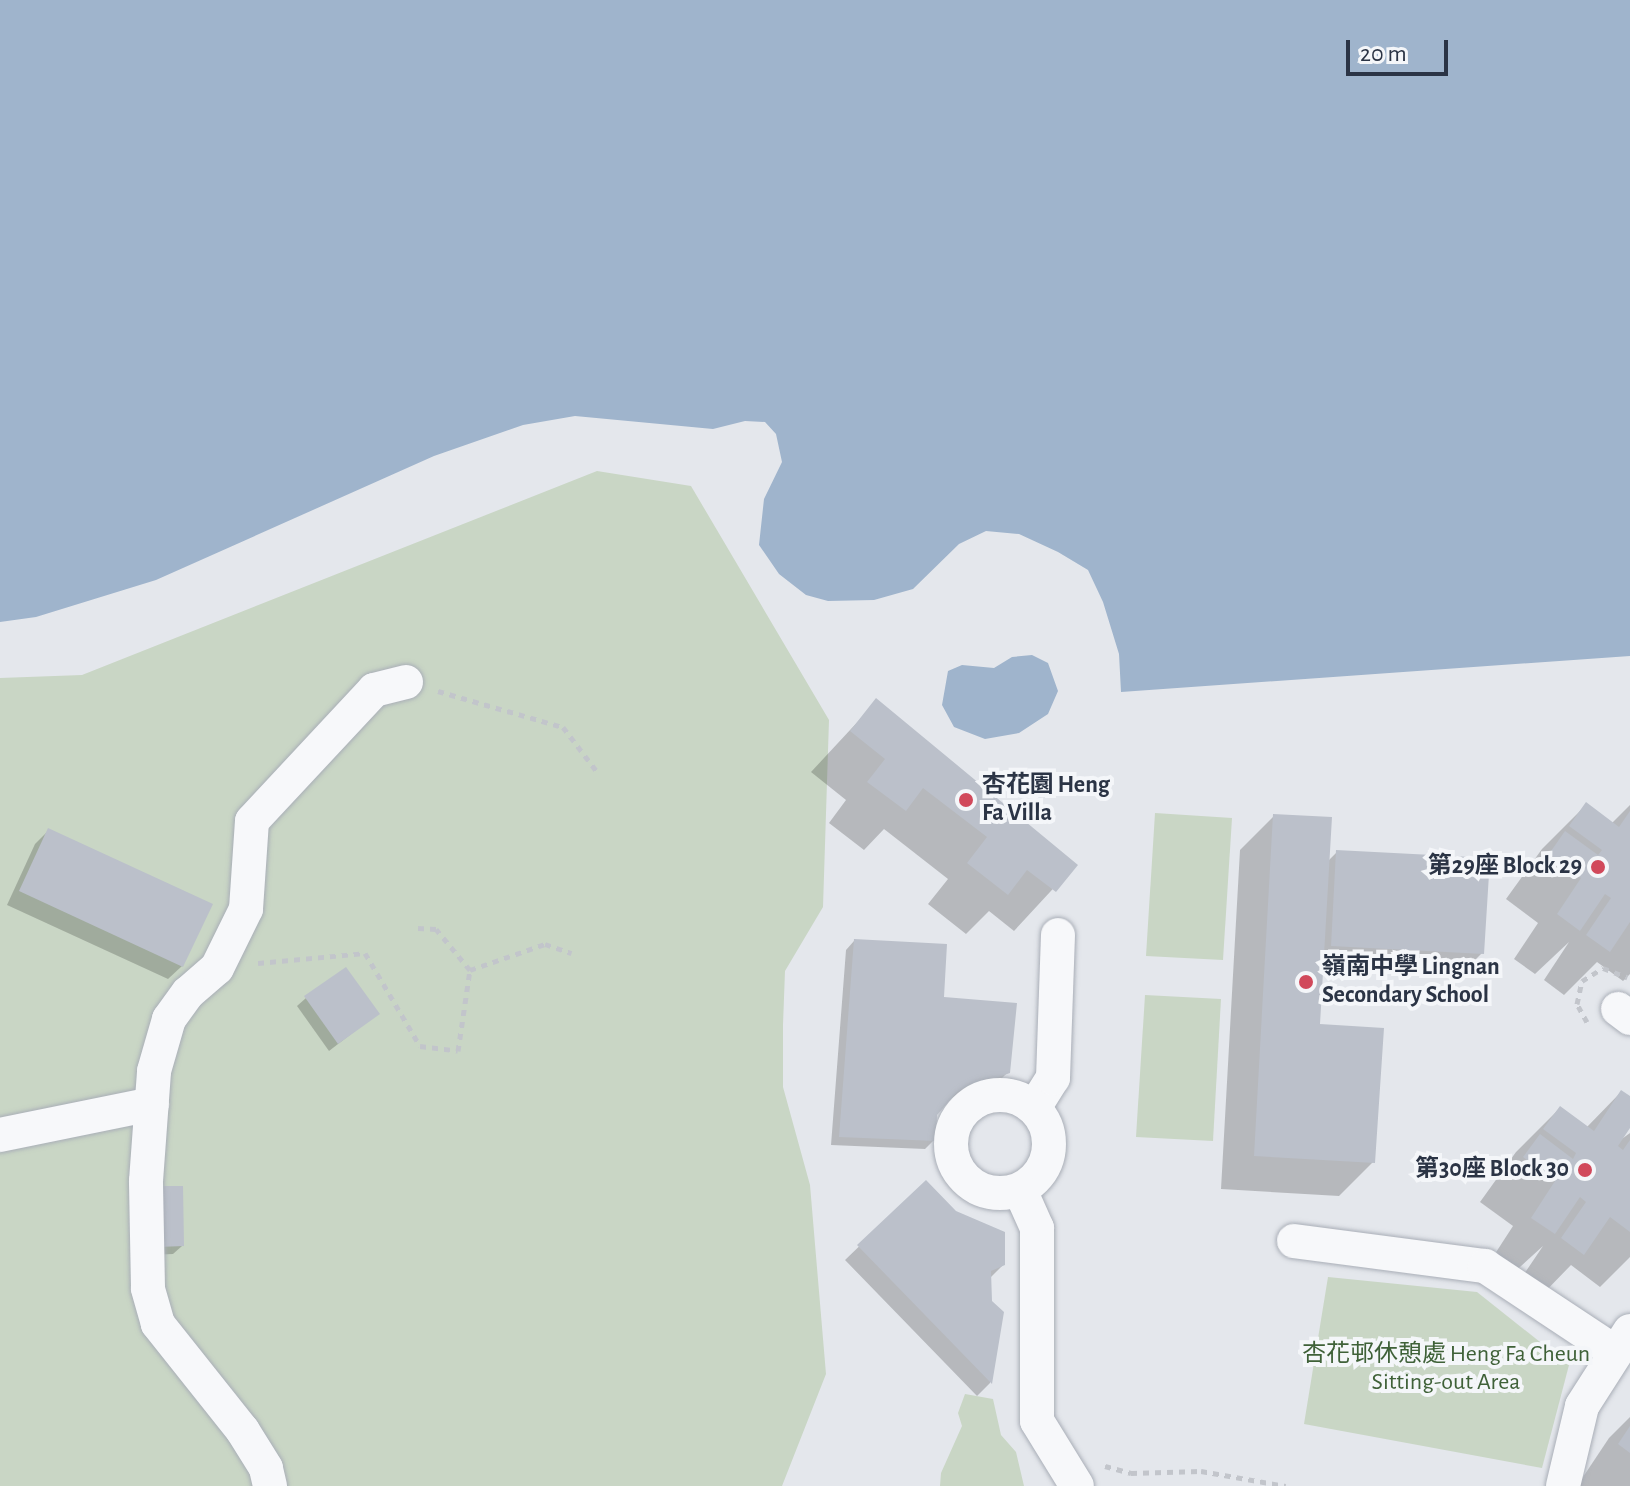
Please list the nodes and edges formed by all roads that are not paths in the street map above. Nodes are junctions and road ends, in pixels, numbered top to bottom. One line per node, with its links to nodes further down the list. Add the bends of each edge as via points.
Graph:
1 (406, 682): 3 (street, via 374,690 252,821 246,909 217,968 169,1019 154,1071)
2 (1058, 935): 4 (street, via 1053,1078)
3 (152, 1104): 5 (street); 10 (street, via 148,1288 158,1324 243,1431 266,1468)
4 (1034, 1108): 6 (street, via 1044,1121 1049,1153 1044,1168); 6 (street, via 1021,1099 989,1097 961,1114 953,1128 953,1160 961,1175 988,1192)
5 (0, 1135)
6 (1020, 1190): 9 (street, via 1037,1228 1037,1421)
7 (1294, 1241): 8 (street, via 1485,1266)
8 (1622, 1342): 11 (street, via 1582,1406)
9 (1088, 1474)
10 (270, 1486)
11 (1563, 1486)

